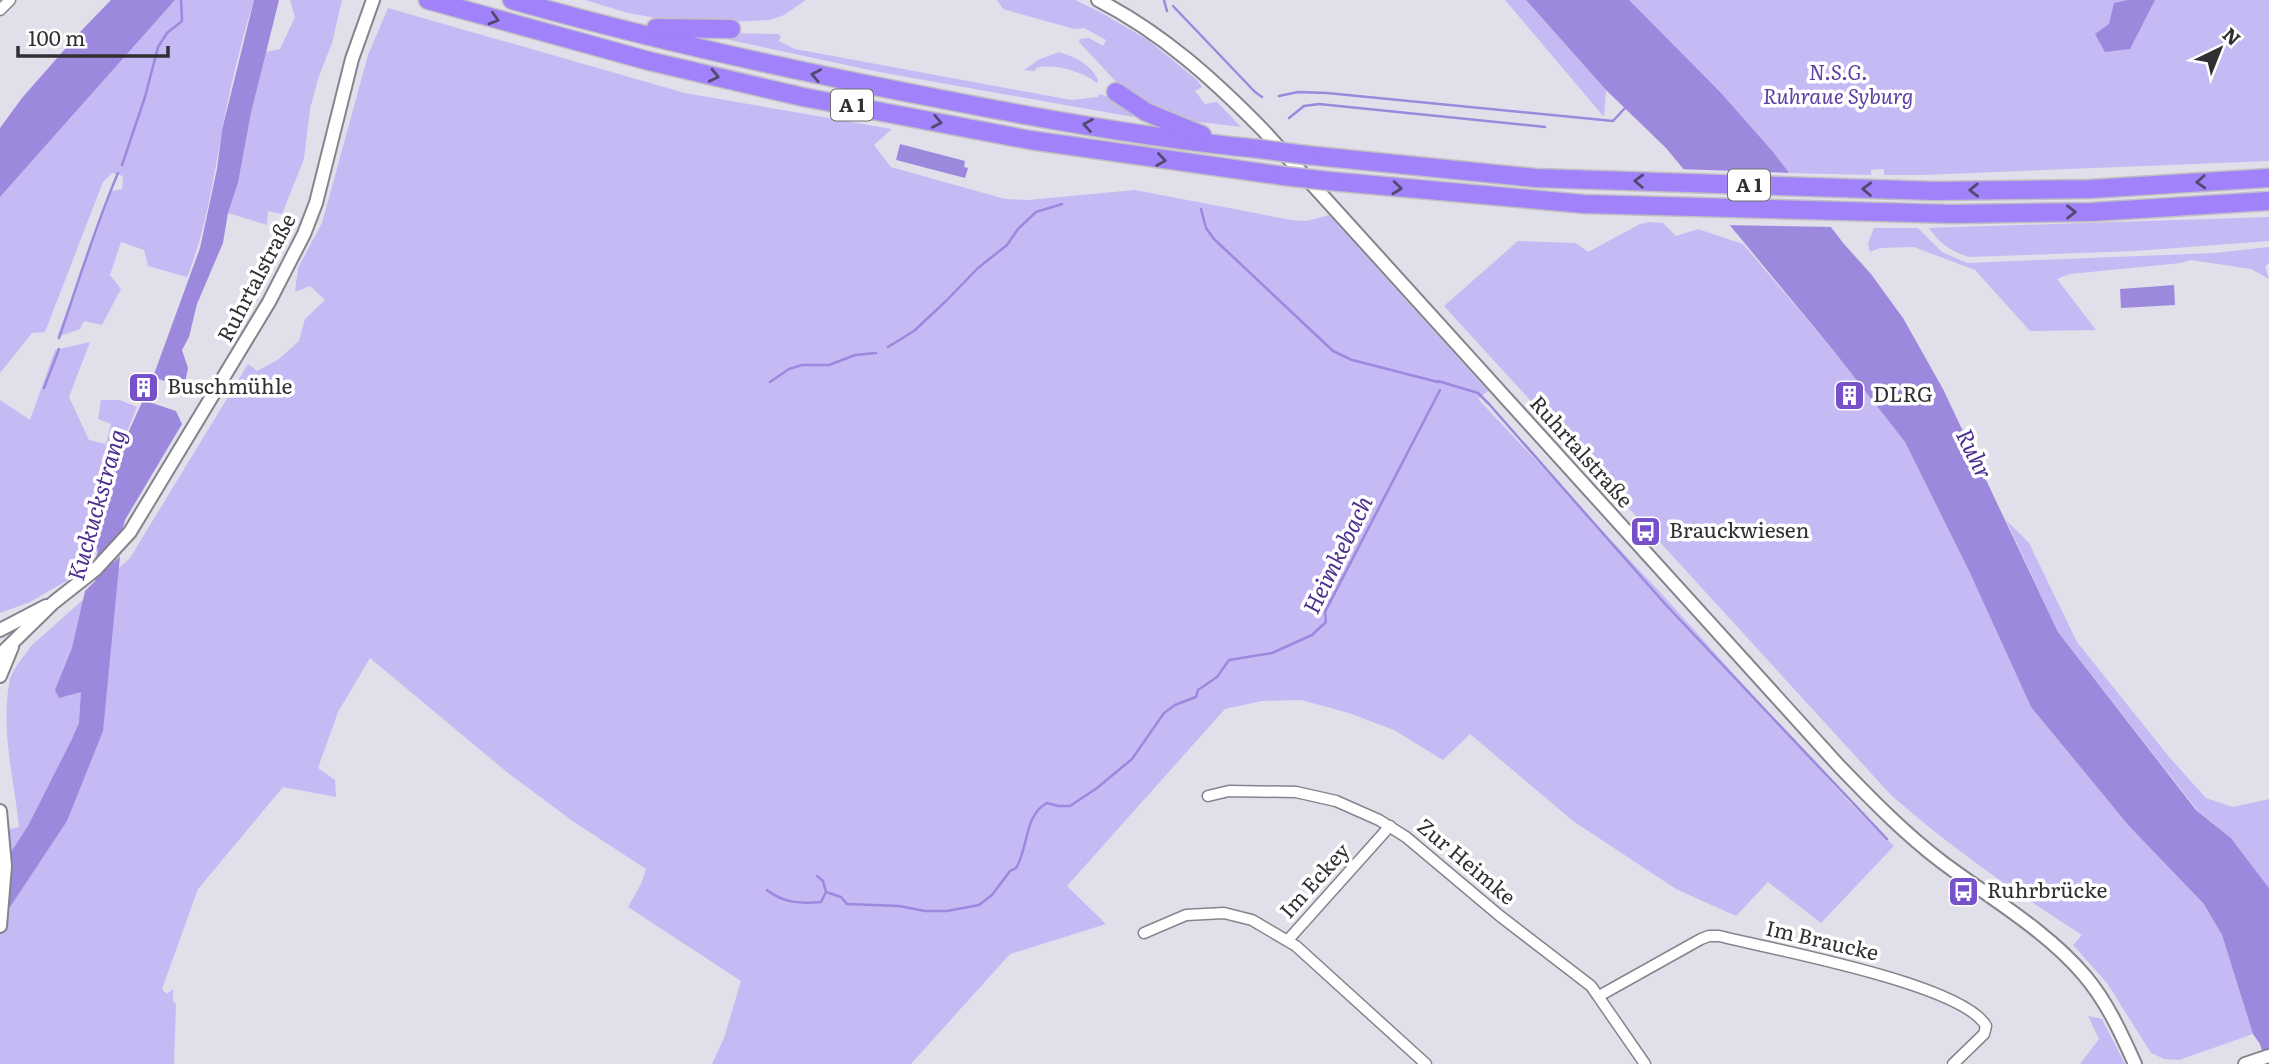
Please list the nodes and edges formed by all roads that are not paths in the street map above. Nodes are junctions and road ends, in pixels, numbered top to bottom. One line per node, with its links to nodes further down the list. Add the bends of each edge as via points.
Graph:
1 (10, 0): 6 (street)
2 (373, 0): 13 (main road, Ruhrtalstraße, via 304,234 255,327 130,532 96,569)
3 (428, 0): 12 (highway, A 1, one-way to 12, bridge, via 649,61 803,97 1065,146 1329,181 1584,204 1953,214 2091,212)
4 (512, 0): 7 (highway, A 1)
5 (1098, 0): 32 (main road, Ruhrtalstraße, via 1178,51 1263,130 1849,776 1924,848 2043,936 2078,968 2111,1013)
6 (0, 10)
7 (572, 17): 8 (highway, via 665,30); 10 (highway, A 1, one-way to 7, via 1029,116 799,72)
8 (731, 29)
9 (1116, 92): 10 (highway, via 1146,112)
10 (1228, 146): 11 (highway, A 1, one-way to 10, bridge, via 2090,189 1935,191 1510,176)
11 (2269, 178)
12 (2269, 201)
13 (53, 603): 14 (main road, Ruhrtalstraße); 17 (main road, Ruhrtalstraße)
14 (14, 621): 15 (main road); 16 (main road, Ruhrtalstraße)
15 (0, 623)
16 (0, 630)
17 (15, 640): 18 (main road, Ruhrtalstraße); 19 (main road)
18 (0, 654)
19 (0, 676)
20 (1208, 796): 22 (street, Zur Heimke, via 1229,791 1296,792 1347,805)
21 (0, 811): 23 (main road, via 5,849)
22 (1390, 826): 25 (street, Im Eckey); 26 (street, Zur Heimke)
23 (0, 926)
24 (1144, 933): 25 (street, Im Eckey, via 1186,915 1207,912 1242,916)
25 (1288, 940): 29 (street)
26 (1599, 996): 30 (street, Zur Heimke); 31 (street, Im Braucke, via 1701,939 1719,936 1905,981 1946,996 1986,1026 1984,1034)
27 (2269, 1056): 28 (main road)
28 (2248, 1063)
29 (1426, 1064)
30 (1645, 1064)
31 (1953, 1064)
32 (2135, 1064)

